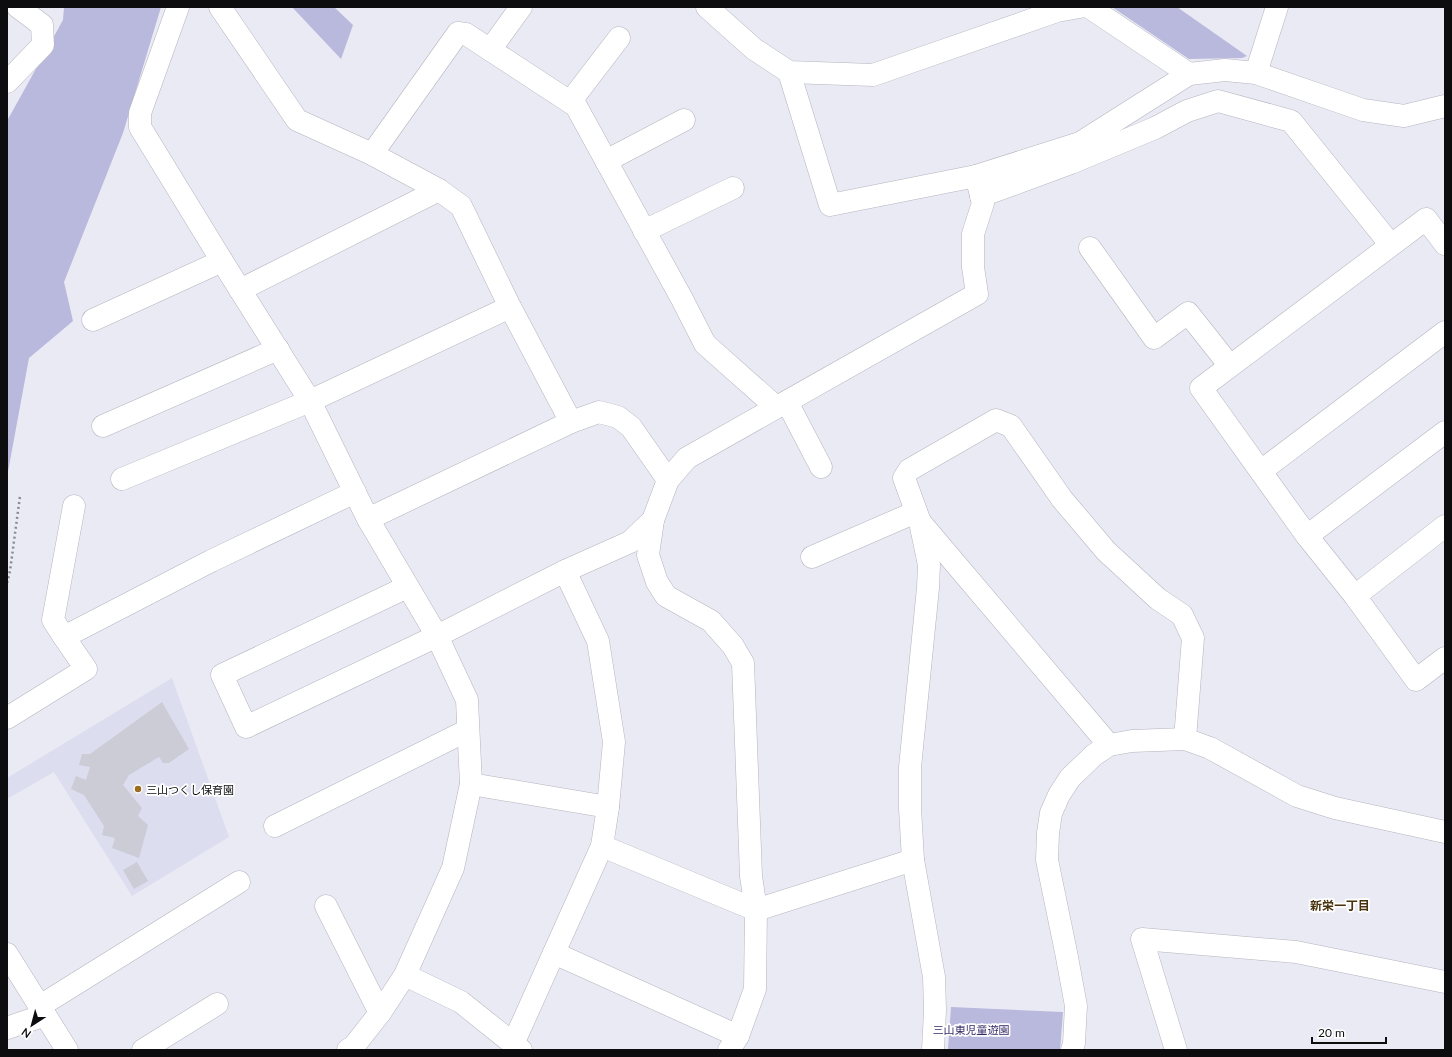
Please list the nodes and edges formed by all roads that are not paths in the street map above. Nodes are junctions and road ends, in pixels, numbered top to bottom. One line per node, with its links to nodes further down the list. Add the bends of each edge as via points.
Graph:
1 (18, 7): 15 (street, via 42,25 44,45)
2 (178, 7): 28 (street, via 140,113 140,127)
3 (220, 7): 19 (street, via 297,120)
4 (521, 7): 11 (street)
5 (707, 7): 12 (street, via 754,49)
6 (1080, 7): 9 (street)
7 (1090, 7): 14 (street)
8 (1277, 7): 13 (street)
9 (1058, 9): 12 (street, via 873,75)
10 (619, 38): 16 (street)
11 (490, 50): 16 (street); 19 (street, via 466,34 458,33)
12 (789, 72): 21 (street, via 830,205)
13 (1256, 72): 14 (street, via 1225,70); 17 (street, via 1363,110 1404,116)
14 (1188, 74): 21 (street, via 1080,143)
15 (7, 82)
16 (570, 102): 20 (street, via 576,106)
17 (1445, 106)
18 (684, 120): 20 (street)
19 (372, 154): 23 (street)
20 (606, 161): 24 (street)
21 (978, 186): 26 (street, via 1037,176 1155,128 1187,111 1218,101 1291,121); 36 (street, via 983,203 973,234 973,267 977,294)
22 (734, 188): 24 (street)
23 (439, 190): 29 (street); 30 (street, via 462,206)
24 (644, 232): 36 (street, via 705,344)
25 (1445, 244): 26 (street, via 1426,219)
26 (1391, 245): 34 (street)
27 (1090, 248): 34 (street, via 1154,338 1188,313)
28 (222, 261): 29 (street); 31 (street)
29 (240, 290): 33 (street)
30 (510, 307): 35 (street); 37 (street)
31 (93, 320)
32 (1445, 332): 41 (street)
33 (278, 349): 35 (street); 38 (street)
34 (1230, 366): 41 (street, via 1201,388)
35 (310, 401): 42 (street); 44 (street)
36 (782, 405): 40 (street); 43 (street, via 688,458)
37 (571, 422): 43 (street, via 599,412 618,417 631,426); 47 (street)
38 (102, 426)
39 (1445, 432): 50 (street)
40 (821, 467)
41 (1261, 471): 50 (street)
42 (122, 479)
43 (668, 480): 48 (street)
44 (354, 492): 47 (street); 56 (street, via 211,561)
45 (74, 506): 56 (street, via 52,620)
46 (918, 517): 51 (street); 60 (street, via 904,478 909,470 996,420 1011,426 1062,499 1106,551 1158,599 1182,615 1193,638); 61 (street); 67 (street, via 929,565 910,767)
47 (368, 519): 53 (street)
48 (653, 520): 52 (street, via 630,542); 70 (street, via 648,554 666,596 711,621 733,646 743,663 752,876)
49 (1445, 526): 54 (street)
50 (1308, 536): 54 (street)
51 (812, 557)
52 (565, 571): 55 (street); 63 (street, via 598,641 614,742)
53 (407, 587): 55 (street); 55 (street, via 222,675 246,727)
54 (1354, 596): 57 (street, via 1416,680)
55 (438, 636): 59 (street, via 467,700)
56 (64, 637): 58 (street, via 86,669)
57 (1445, 658)
58 (7, 718)
59 (468, 730): 62 (street); 64 (street)
60 (1185, 739): 61 (street, via 1132,741); 65 (street, via 1210,748 1297,796 1335,808)
61 (1109, 745): 85 (street, via 1094,755 1070,778 1051,813 1048,833 1047,860 1076,1006)
62 (471, 784): 63 (street); 73 (street, via 453,868)
63 (608, 807): 66 (street)
64 (276, 826)
65 (1445, 832)
66 (602, 846): 70 (street); 71 (street)
67 (913, 860): 70 (street); 84 (street, via 934,977)
68 (239, 882): 76 (street)
69 (326, 906): 77 (street)
70 (756, 910): 79 (street, via 755,989)
71 (554, 953): 79 (street); 80 (street)
72 (7, 954): 76 (street)
73 (405, 975): 77 (street); 80 (street, via 461,1002)
74 (1445, 982): 86 (street, via 1296,952 1142,939)
75 (217, 1004): 82 (street)
76 (42, 1010): 78 (street); 81 (street)
77 (380, 1013): 83 (street)
78 (7, 1028)
79 (734, 1043)
80 (517, 1047)
81 (67, 1050)
82 (143, 1050)
83 (348, 1050)
84 (933, 1050)
85 (1072, 1050)
86 (1176, 1050)

